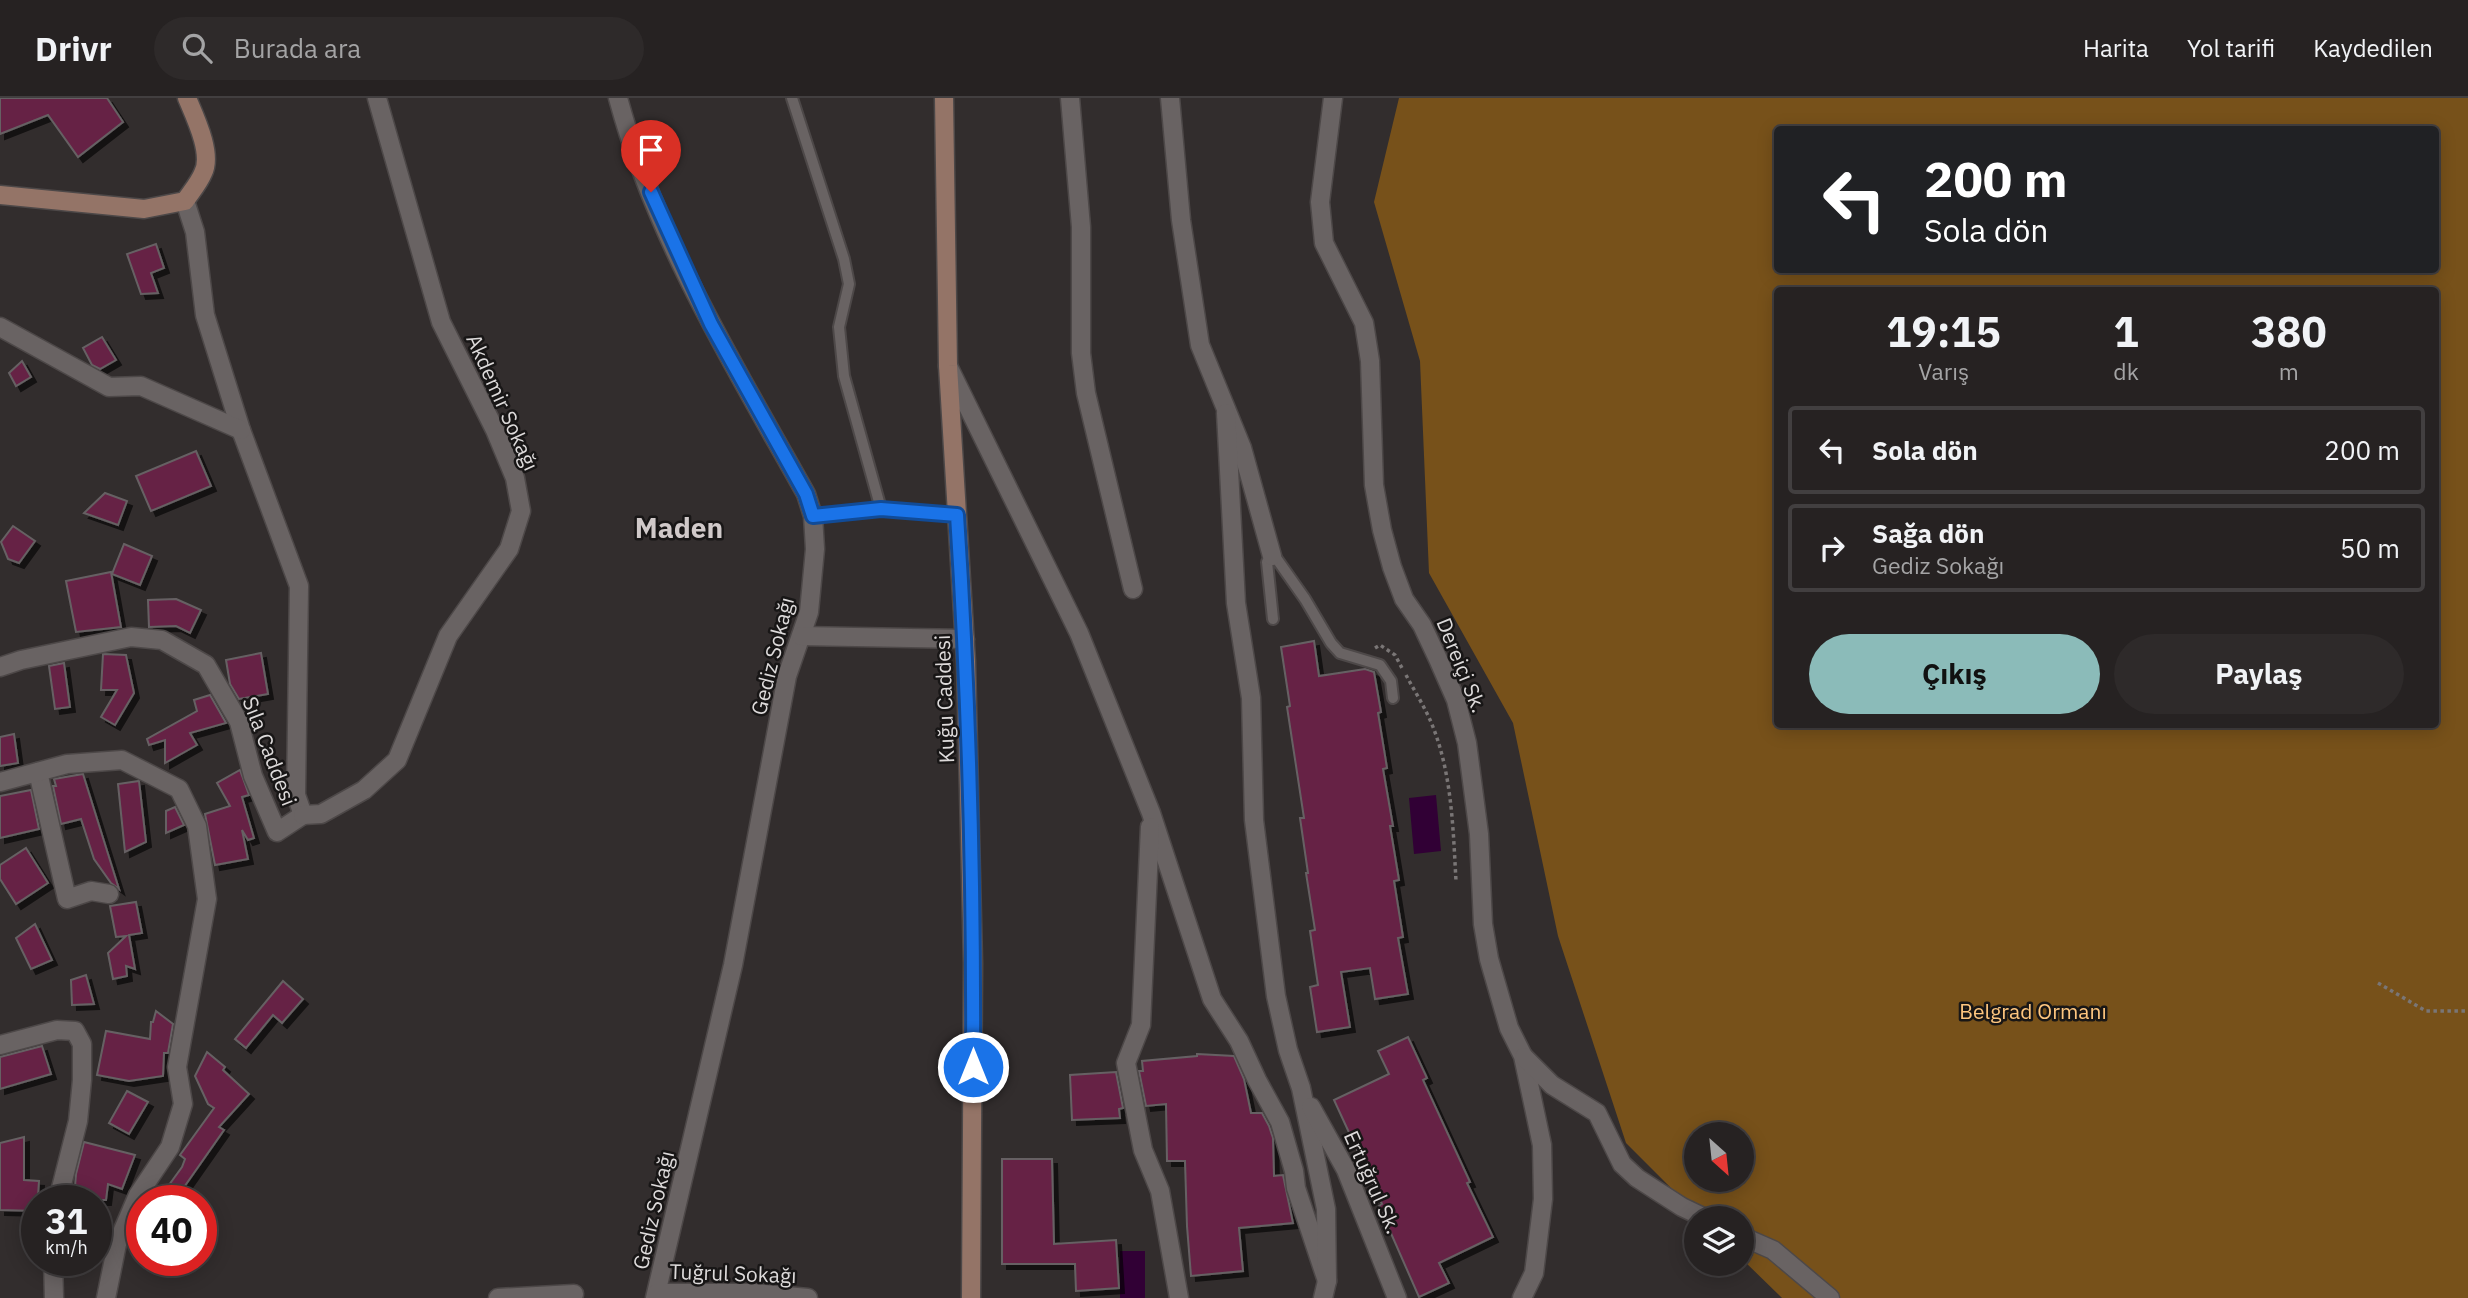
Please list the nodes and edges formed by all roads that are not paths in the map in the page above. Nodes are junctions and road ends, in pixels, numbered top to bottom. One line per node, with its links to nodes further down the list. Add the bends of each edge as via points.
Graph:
1 (187, 98): 10 (street, via 206,162)
2 (377, 98): 28 (street, Akdemir Sokağı, via 441,322 495,430 522,512 509,549 448,636 397,760 364,789 321,814)
3 (618, 98): 17 (street, Gediz Sokağı, via 659,212 711,324 806,494)
4 (792, 98): 15 (lane, via 844,259 849,284 839,327 844,376)
5 (944, 98): 12 (street, Kuğu Caddesi)
6 (1070, 98): 19 (street, via 1080,227 1084,380)
7 (1170, 98): 13 (street, via 1181,220 1200,345)
8 (1333, 98): 31 (street, Dereiçi Sk., via 1320,202 1324,243 1364,323 1370,361 1374,485 1392,567 1404,599 1443,669 1467,743 1489,959)
9 (0, 195): 10 (street, via 144,209)
10 (185, 201): 14 (street, via 195,232 205,315)
11 (0, 327): 14 (street, via 109,387 141,386)
12 (948, 366): 16 (street, Kuğu Caddesi); 27 (street, via 1079,633)
13 (1226, 413): 18 (street, via 1242,448); 32 (street, via 1236,603 1251,698 1254,820 1276,996)
14 (241, 430): 28 (street, via 299,586 296,795)
15 (881, 509): 16 (lane); 17 (lane)
16 (957, 515): 22 (street, Kuğu Caddesi)
17 (813, 516): 21 (street, Gediz Sokağı, via 809,612)
18 (1272, 556): 20 (lane, via 1267,573); 24 (lane, via 1298,588 1331,643 1340,653 1380,665 1391,681)
19 (1133, 589)
20 (1273, 620)
21 (801, 636): 22 (street); 39 (street, Gediz Sokağı, via 787,676 733,965)
22 (965, 639): 44 (street, Kuğu Caddesi, via 973,963)
23 (0, 667): 28 (street, Sıla Caddesi, via 131,637 162,640 206,665 221,688 239,722 253,776 277,832)
24 (1393, 698)
25 (38, 772): 26 (street); 29 (street, via 67,899 91,891); 41 (street, via 67,764 122,760 179,789 197,825 207,899 177,1067 183,1104 170,1147 138,1195 117,1244)
26 (0, 782)
27 (1151, 813): 37 (street, via 1212,999 1280,1122); 45 (street, via 1141,1025 1126,1063 1143,1150 1160,1192)
28 (303, 815)
29 (109, 894)
30 (0, 1045): 33 (street, via 57,1030 75,1031 82,1044 78,1121)
31 (1523, 1056): 34 (street, via 1552,1085 1597,1113 1622,1164); 47 (street, Dereiçi Sk., via 1542,1145 1543,1199 1534,1272)
32 (1301, 1088): 37 (street, via 1326,1209); 46 (street, Ertuğrul Sk., via 1346,1170)
33 (62, 1185)
34 (1684, 1208)
35 (1754, 1242): 48 (street, via 1773,1250)
36 (53, 1276): 40 (street)
37 (1325, 1289)
38 (574, 1294): 42 (street)
39 (656, 1295): 43 (street, Tuğrul Sokağı, via 753,1293)
40 (54, 1298)
41 (106, 1298)
42 (498, 1298)
43 (808, 1298)
44 (971, 1298)
45 (1179, 1298)
46 (1397, 1298)
47 (1522, 1298)
48 (1830, 1298)

